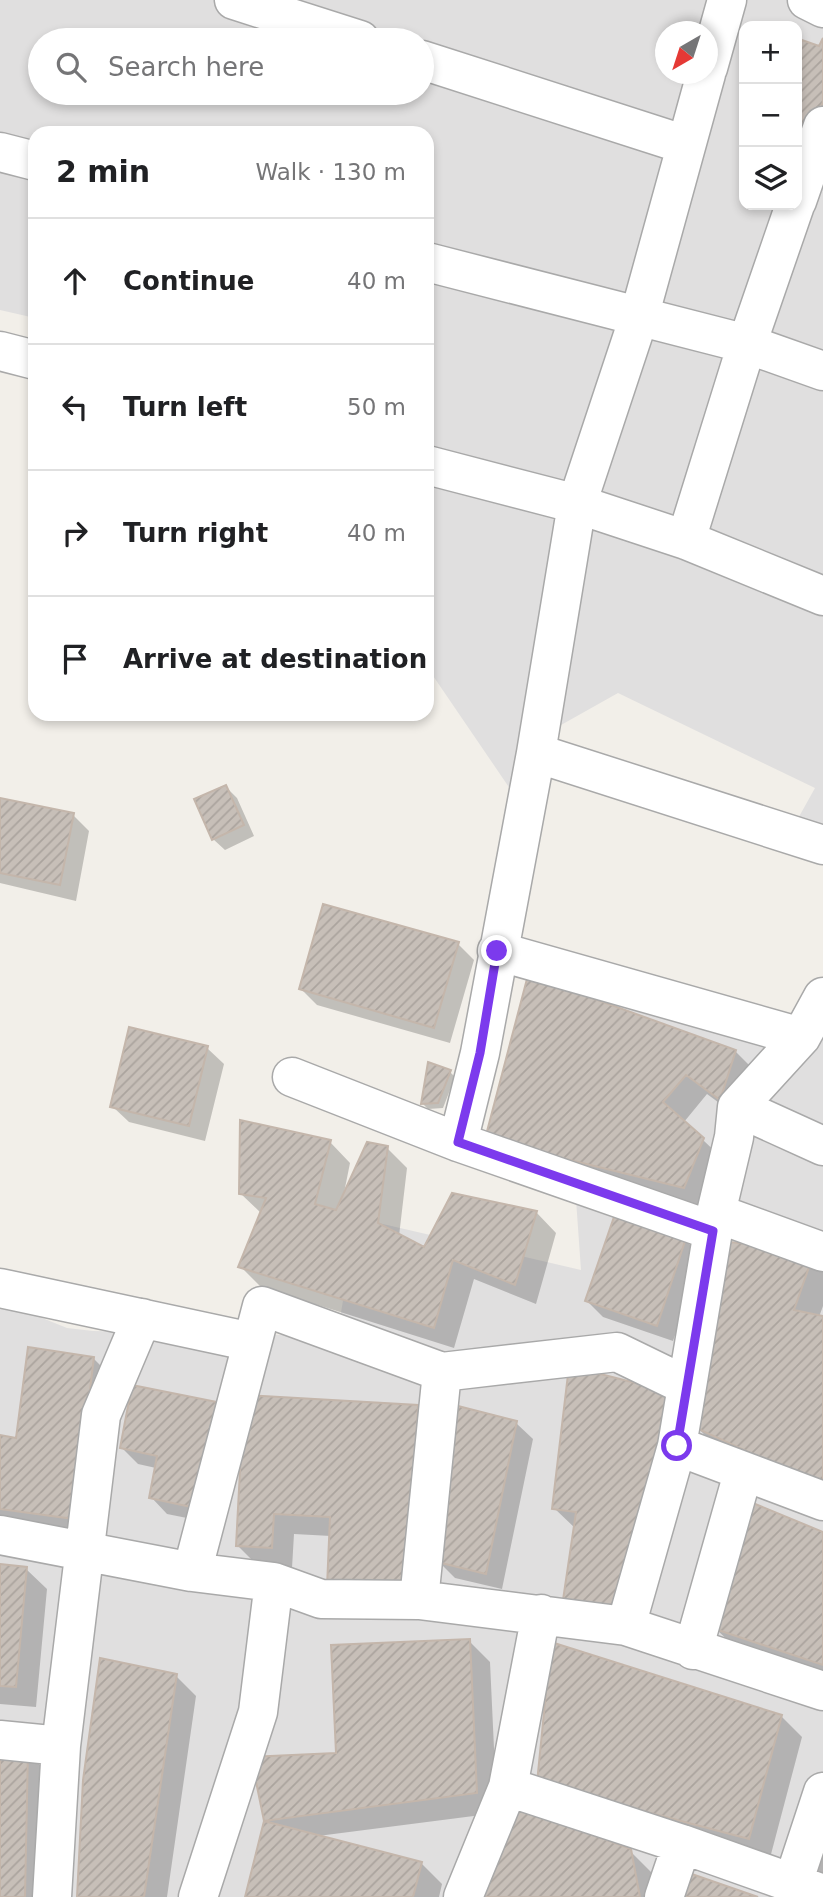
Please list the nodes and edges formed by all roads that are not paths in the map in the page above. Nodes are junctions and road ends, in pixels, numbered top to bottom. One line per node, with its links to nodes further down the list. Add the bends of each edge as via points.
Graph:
1 (234, 0): 5 (street)
2 (727, 0): 6 (street)
3 (807, 0): 4 (street)
4 (823, 8)
5 (322, 28)
6 (718, 32)
7 (434, 64): 10 (street)
8 (703, 84): 10 (street)
9 (823, 126): 13 (street)
10 (686, 145): 16 (street)
11 (0, 152): 12 (street)
12 (28, 159)
13 (802, 186)
14 (794, 210): 17 (street)
15 (434, 264): 16 (street)
16 (639, 317): 17 (street); 22 (street)
17 (747, 344): 20 (street); 23 (street)
18 (0, 351): 19 (street)
19 (28, 358)
20 (823, 371)
21 (434, 467): 22 (street)
22 (576, 504): 23 (street); 25 (street)
23 (686, 540): 24 (street)
24 (823, 596)
25 (536, 752): 26 (street); 27 (street)
26 (823, 845)
27 (497, 951): 29 (street); 32 (street, via 480,1053)
28 (823, 997): 29 (street)
29 (801, 1037): 31 (street)
30 (292, 1077): 32 (street)
31 (737, 1107): 33 (street); 34 (street)
32 (458, 1142): 34 (street)
33 (823, 1146)
34 (715, 1222): 35 (street); 40 (street)
35 (823, 1252)
36 (0, 1289): 37 (street)
37 (142, 1318): 38 (street); 44 (street, via 101,1415)
38 (252, 1342): 39 (street, via 262,1306); 45 (street)
39 (442, 1372): 40 (street, via 617,1352 687,1386); 47 (street)
40 (677, 1446): 41 (street); 49 (street)
41 (743, 1473): 42 (street); 50 (street)
42 (823, 1501)
43 (0, 1535): 44 (street)
44 (85, 1552): 45 (street); 53 (street)
45 (192, 1572): 46 (street)
46 (274, 1582): 47 (street, via 321,1600); 59 (street, via 258,1712)
47 (419, 1600): 48 (street)
48 (541, 1614): 49 (street); 54 (street)
49 (626, 1626): 50 (street)
50 (694, 1650): 51 (street)
51 (823, 1691)
52 (0, 1740): 53 (street)
53 (61, 1746): 58 (street)
54 (508, 1787): 56 (street); 60 (street)
55 (823, 1793): 57 (street)
56 (682, 1844): 57 (street); 61 (street)
57 (808, 1889)
58 (52, 1897)
59 (198, 1897)
60 (463, 1897)
61 (664, 1897)

